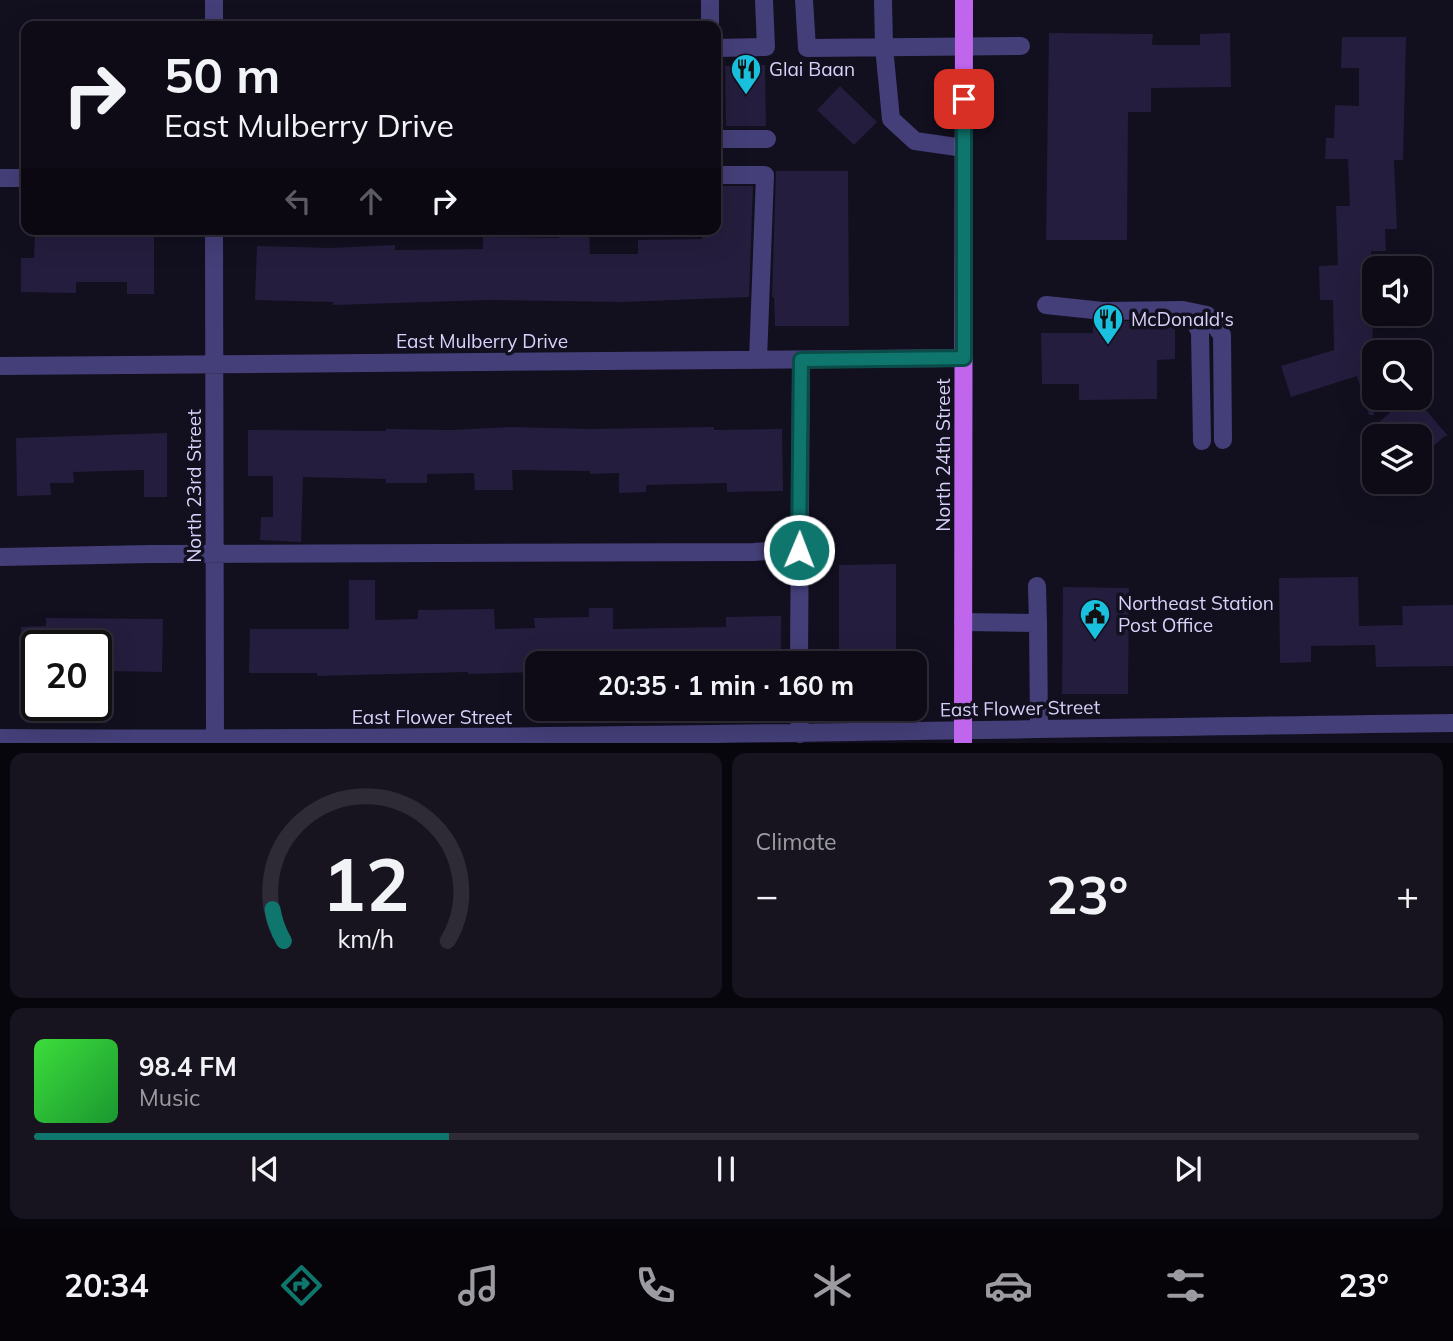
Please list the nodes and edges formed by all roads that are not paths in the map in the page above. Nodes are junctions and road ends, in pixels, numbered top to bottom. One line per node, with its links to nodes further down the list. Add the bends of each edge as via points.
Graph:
1 (214, 0): 7 (street)
2 (710, 0): 8 (street)
3 (764, 0): 12 (street, via 766,47)
4 (804, 0): 10 (street, via 807,48)
5 (883, 0): 10 (street)
6 (964, 0): 11 (main road, North 24th Street)
7 (214, 21)
8 (710, 21)
9 (1021, 46): 11 (street)
10 (884, 47): 11 (street); 15 (street, via 891,119 915,141)
11 (964, 47): 15 (main road, North 24th Street)
12 (721, 48)
13 (721, 139): 14 (street)
14 (767, 139)
15 (964, 148): 22 (main road, North 24th Street)
16 (721, 175): 23 (street, via 765,175)
17 (0, 178): 18 (street)
18 (21, 178)
19 (215, 235): 25 (street, North 23rd Street)
20 (1046, 304): 21 (street, via 1103,311)
21 (1190, 312): 27 (street, via 1207,315 1222,335); 28 (street, via 1200,332)
22 (964, 358): 24 (street, East Mulberry Drive); 33 (main road, North 24th Street)
23 (758, 360): 24 (street, East Mulberry Drive); 25 (street, East Mulberry Drive)
24 (801, 360): 29 (street)
25 (215, 365): 26 (street, East Mulberry Drive); 30 (street, North 23rd Street)
26 (0, 366)
27 (1223, 440)
28 (1202, 441)
29 (799, 550): 30 (street); 35 (street)
30 (215, 554): 31 (street); 43 (street, North 23rd Street)
31 (0, 557)
32 (1037, 586): 34 (street)
33 (963, 622): 34 (street); 40 (main road, North 24th Street)
34 (1038, 622): 38 (street)
35 (799, 651)
36 (799, 721): 39 (street)
37 (1453, 723): 38 (street, East Flower Street)
38 (1039, 728): 40 (street, East Flower Street)
39 (800, 734): 40 (street, East Flower Street); 42 (street, East Flower Street)
40 (963, 737)
41 (0, 738): 43 (street, East Flower Street)
42 (686, 739): 43 (street, East Flower Street)
43 (215, 741)

